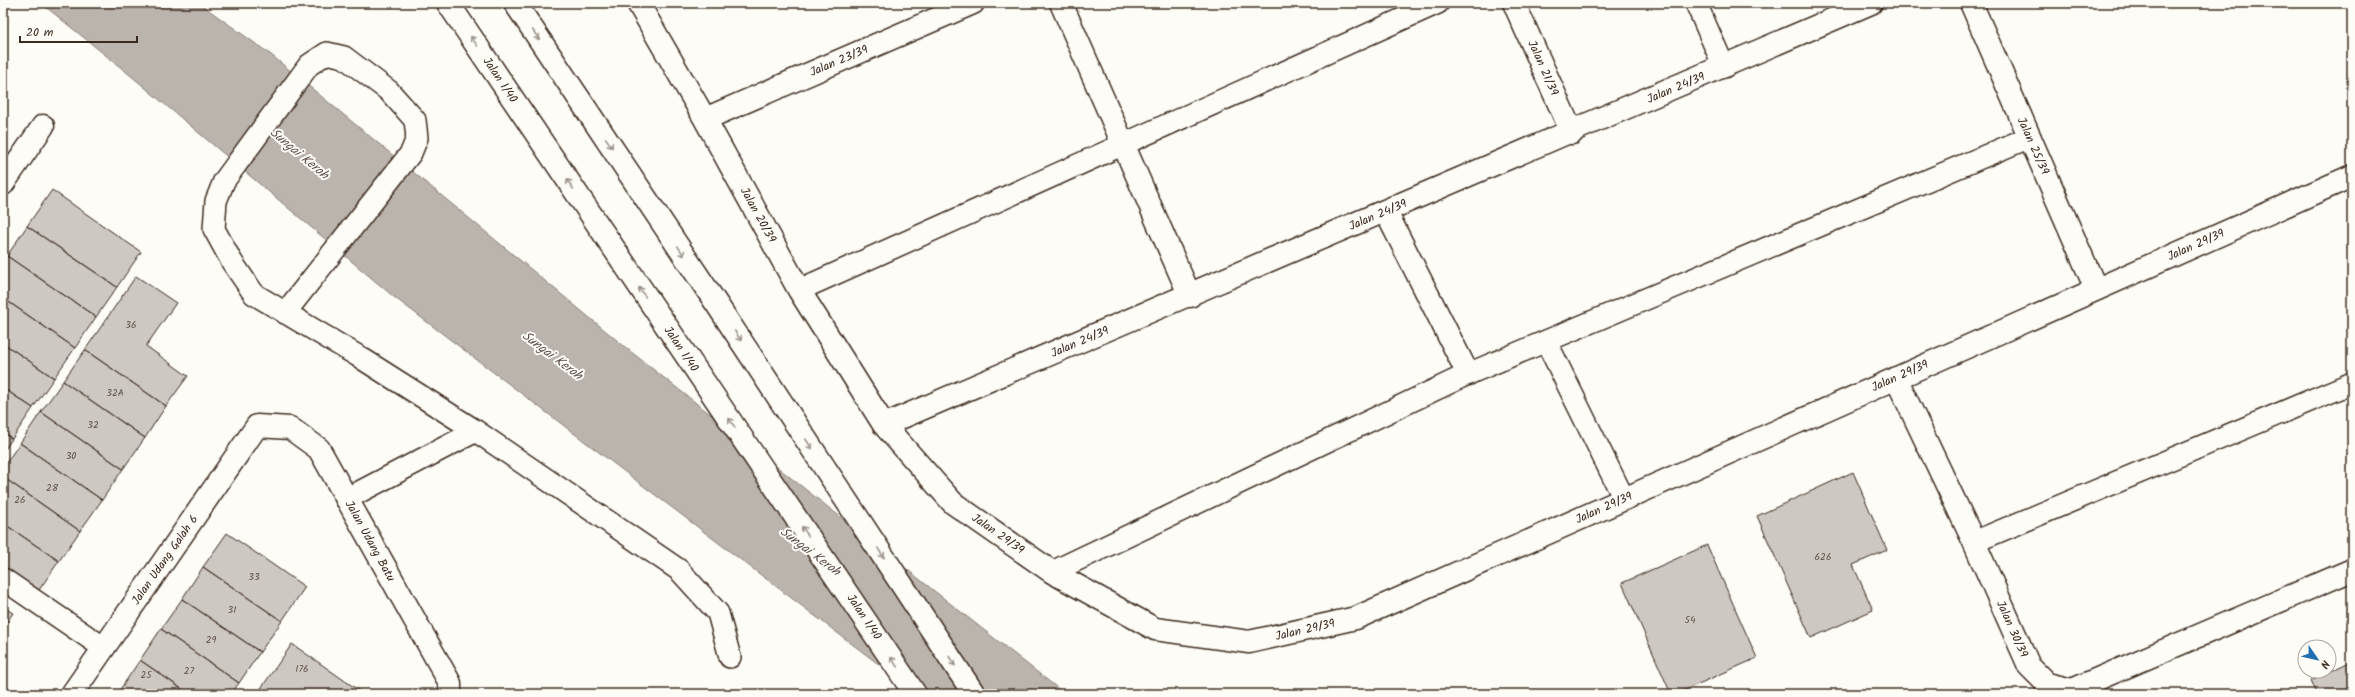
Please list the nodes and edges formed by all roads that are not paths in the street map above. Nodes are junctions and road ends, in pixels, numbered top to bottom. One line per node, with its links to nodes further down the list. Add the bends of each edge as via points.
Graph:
1 (448, 3): 41 (street, Jalan 1/40, one-way to 1)
2 (515, 3): 42 (street, one-way to 42)
3 (638, 3): 12 (street, Jalan 20/39)
4 (973, 3): 12 (street, Jalan 23/39)
5 (1062, 3): 16 (street)
6 (1438, 3): 16 (lane)
7 (1514, 3): 14 (street, Jalan 21/39)
8 (1696, 3): 11 (lane)
9 (1871, 3): 11 (street, Jalan 24/39)
10 (1971, 3): 15 (street, Jalan 25/39)
11 (1724, 67): 14 (street, Jalan 24/39)
12 (705, 119): 21 (street, Jalan 20/39)
13 (43, 126): 18 (street)
14 (1572, 133): 19 (street, Jalan 24/39)
15 (2030, 137): 20 (street, Jalan 25/39); 24 (lane)
16 (1123, 144): 21 (lane); 22 (street)
17 (2352, 176): 20 (street, Jalan 29/39)
18 (3, 184)
19 (1386, 212): 22 (street, Jalan 24/39); 25 (street)
20 (2096, 289): 26 (street, Jalan 29/39)
21 (799, 290): 28 (street, Jalan 20/39)
22 (1190, 296): 28 (street, Jalan 24/39)
23 (286, 312): 23 (lane, via 411,153 417,138 415,120 389,91 344,57 327,53 309,65 224,180 216,201 214,229 232,262 254,294); 30 (lane)
24 (1546, 341): 25 (lane); 32 (lane)
25 (1468, 374): 35 (lane)
26 (1896, 378): 32 (street, Jalan 29/39); 33 (street, Jalan 30/39)
27 (2352, 383): 33 (lane)
28 (884, 425): 35 (street, Jalan 29/39, via 953,503)
29 (257, 426): 31 (street, Jalan Udang Batu, via 290,428 319,449); 37 (street, Jalan Udang Galah 6)
30 (476, 431): 31 (lane); 38 (lane, via 679,570 718,613)
31 (346, 499): 40 (street, Jalan Udang Batu, via 450,683)
32 (1624, 499): 35 (street, Jalan 29/39, via 1356,618 1249,642 1155,629)
33 (1974, 542): 34 (street, Jalan 30/39, via 2029,666 2047,684 2072,690)
34 (2352, 570)
35 (1052, 572)
36 (3, 579): 37 (lane)
37 (104, 648): 39 (street, Jalan Udang Galah 6)
38 (730, 657)
39 (72, 694)
40 (450, 694)
41 (915, 694)
42 (974, 694)

